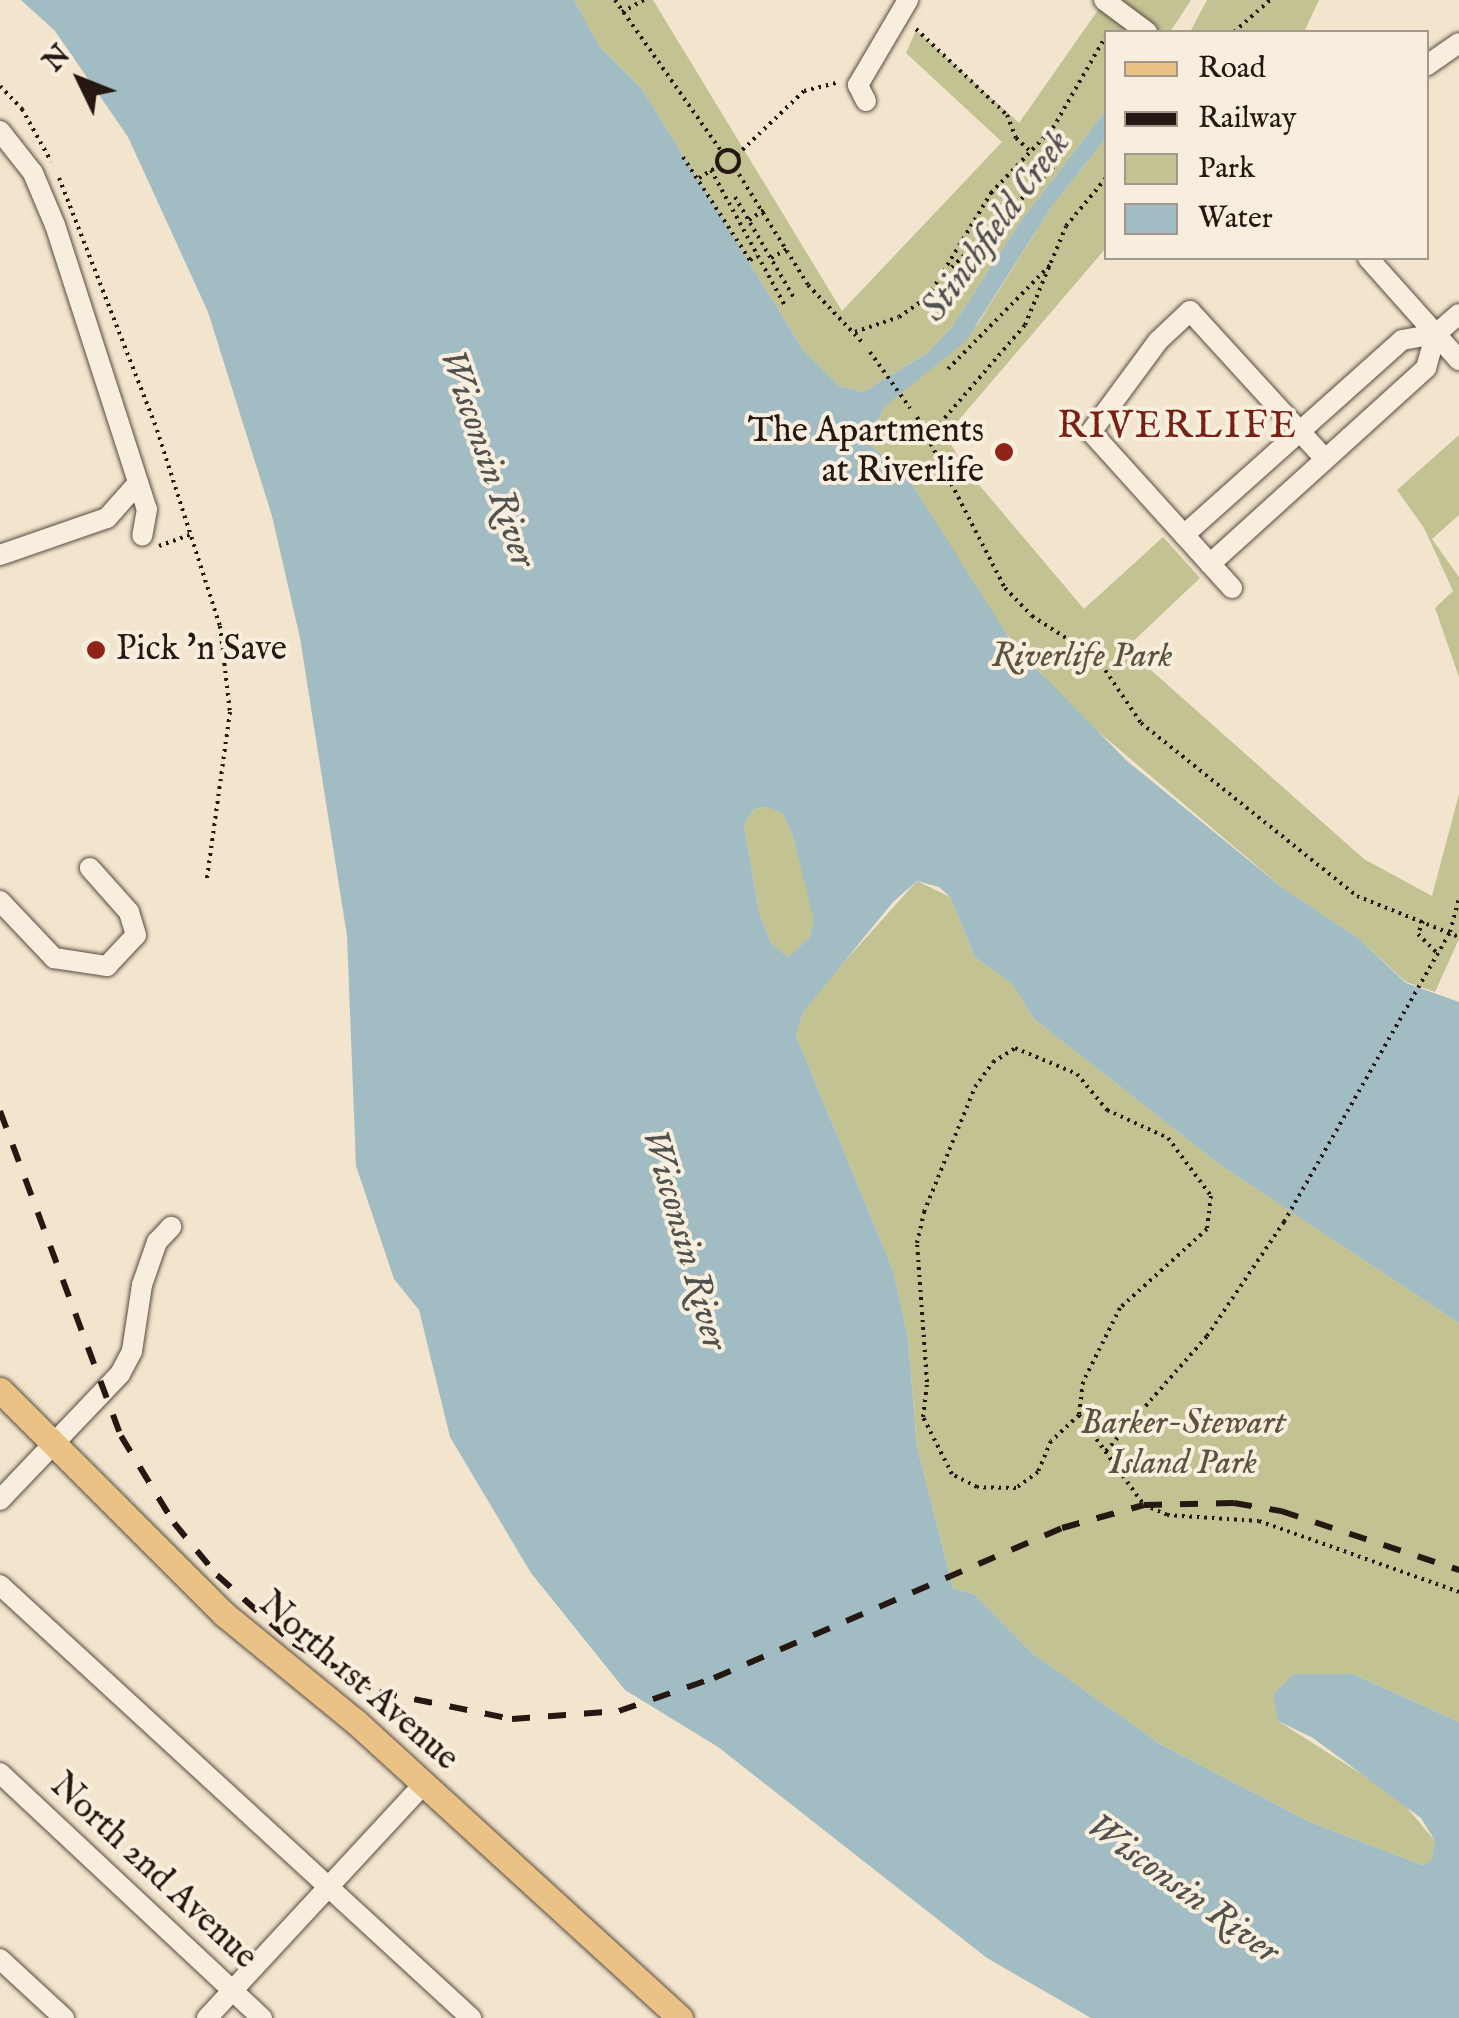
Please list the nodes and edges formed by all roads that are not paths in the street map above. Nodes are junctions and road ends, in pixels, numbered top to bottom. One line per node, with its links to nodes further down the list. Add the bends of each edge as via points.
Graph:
1 (908, 0): 6 (street)
2 (1104, 0): 3 (street)
3 (1142, 29)
4 (1459, 43): 5 (street)
5 (1429, 64)
6 (862, 95)
7 (0, 131): 14 (street, via 33,173 55,224)
8 (1370, 260): 10 (street)
9 (1459, 314): 10 (street)
10 (1436, 334): 11 (street); 12 (street, via 1402,340); 13 (street, via 1431,363)
11 (1459, 360)
12 (1300, 431): 13 (street); 15 (street); 15 (street, via 1190,311 1168,329 1090,432)
13 (1326, 459): 18 (street)
14 (138, 484): 16 (street, via 149,520); 17 (street, via 107,518)
15 (1184, 535): 18 (street)
16 (146, 546)
17 (0, 555)
18 (1210, 564): 19 (street)
19 (1232, 588)
20 (90, 868): 21 (street, via 129,912 136,935 107,966 54,958)
21 (0, 901)
22 (171, 1227): 24 (street, via 157,1242 142,1285 132,1351 120,1374)
23 (0, 1390): 24 (main road, North 1st Avenue)
24 (55, 1441): 25 (street); 28 (main road, North 1st Avenue, via 224,1614)
25 (0, 1500)
26 (0, 1585): 29 (street)
27 (0, 1773): 31 (street, North 2nd Avenue)
28 (424, 1784): 29 (street); 36 (main road, North 1st Avenue)
29 (328, 1886): 31 (street); 35 (street)
30 (0, 1959): 32 (street)
31 (232, 1990): 33 (street); 34 (street, North 2nd Avenue)
32 (64, 2018)
33 (206, 2018)
34 (262, 2018)
35 (471, 2018)
36 (680, 2018)

